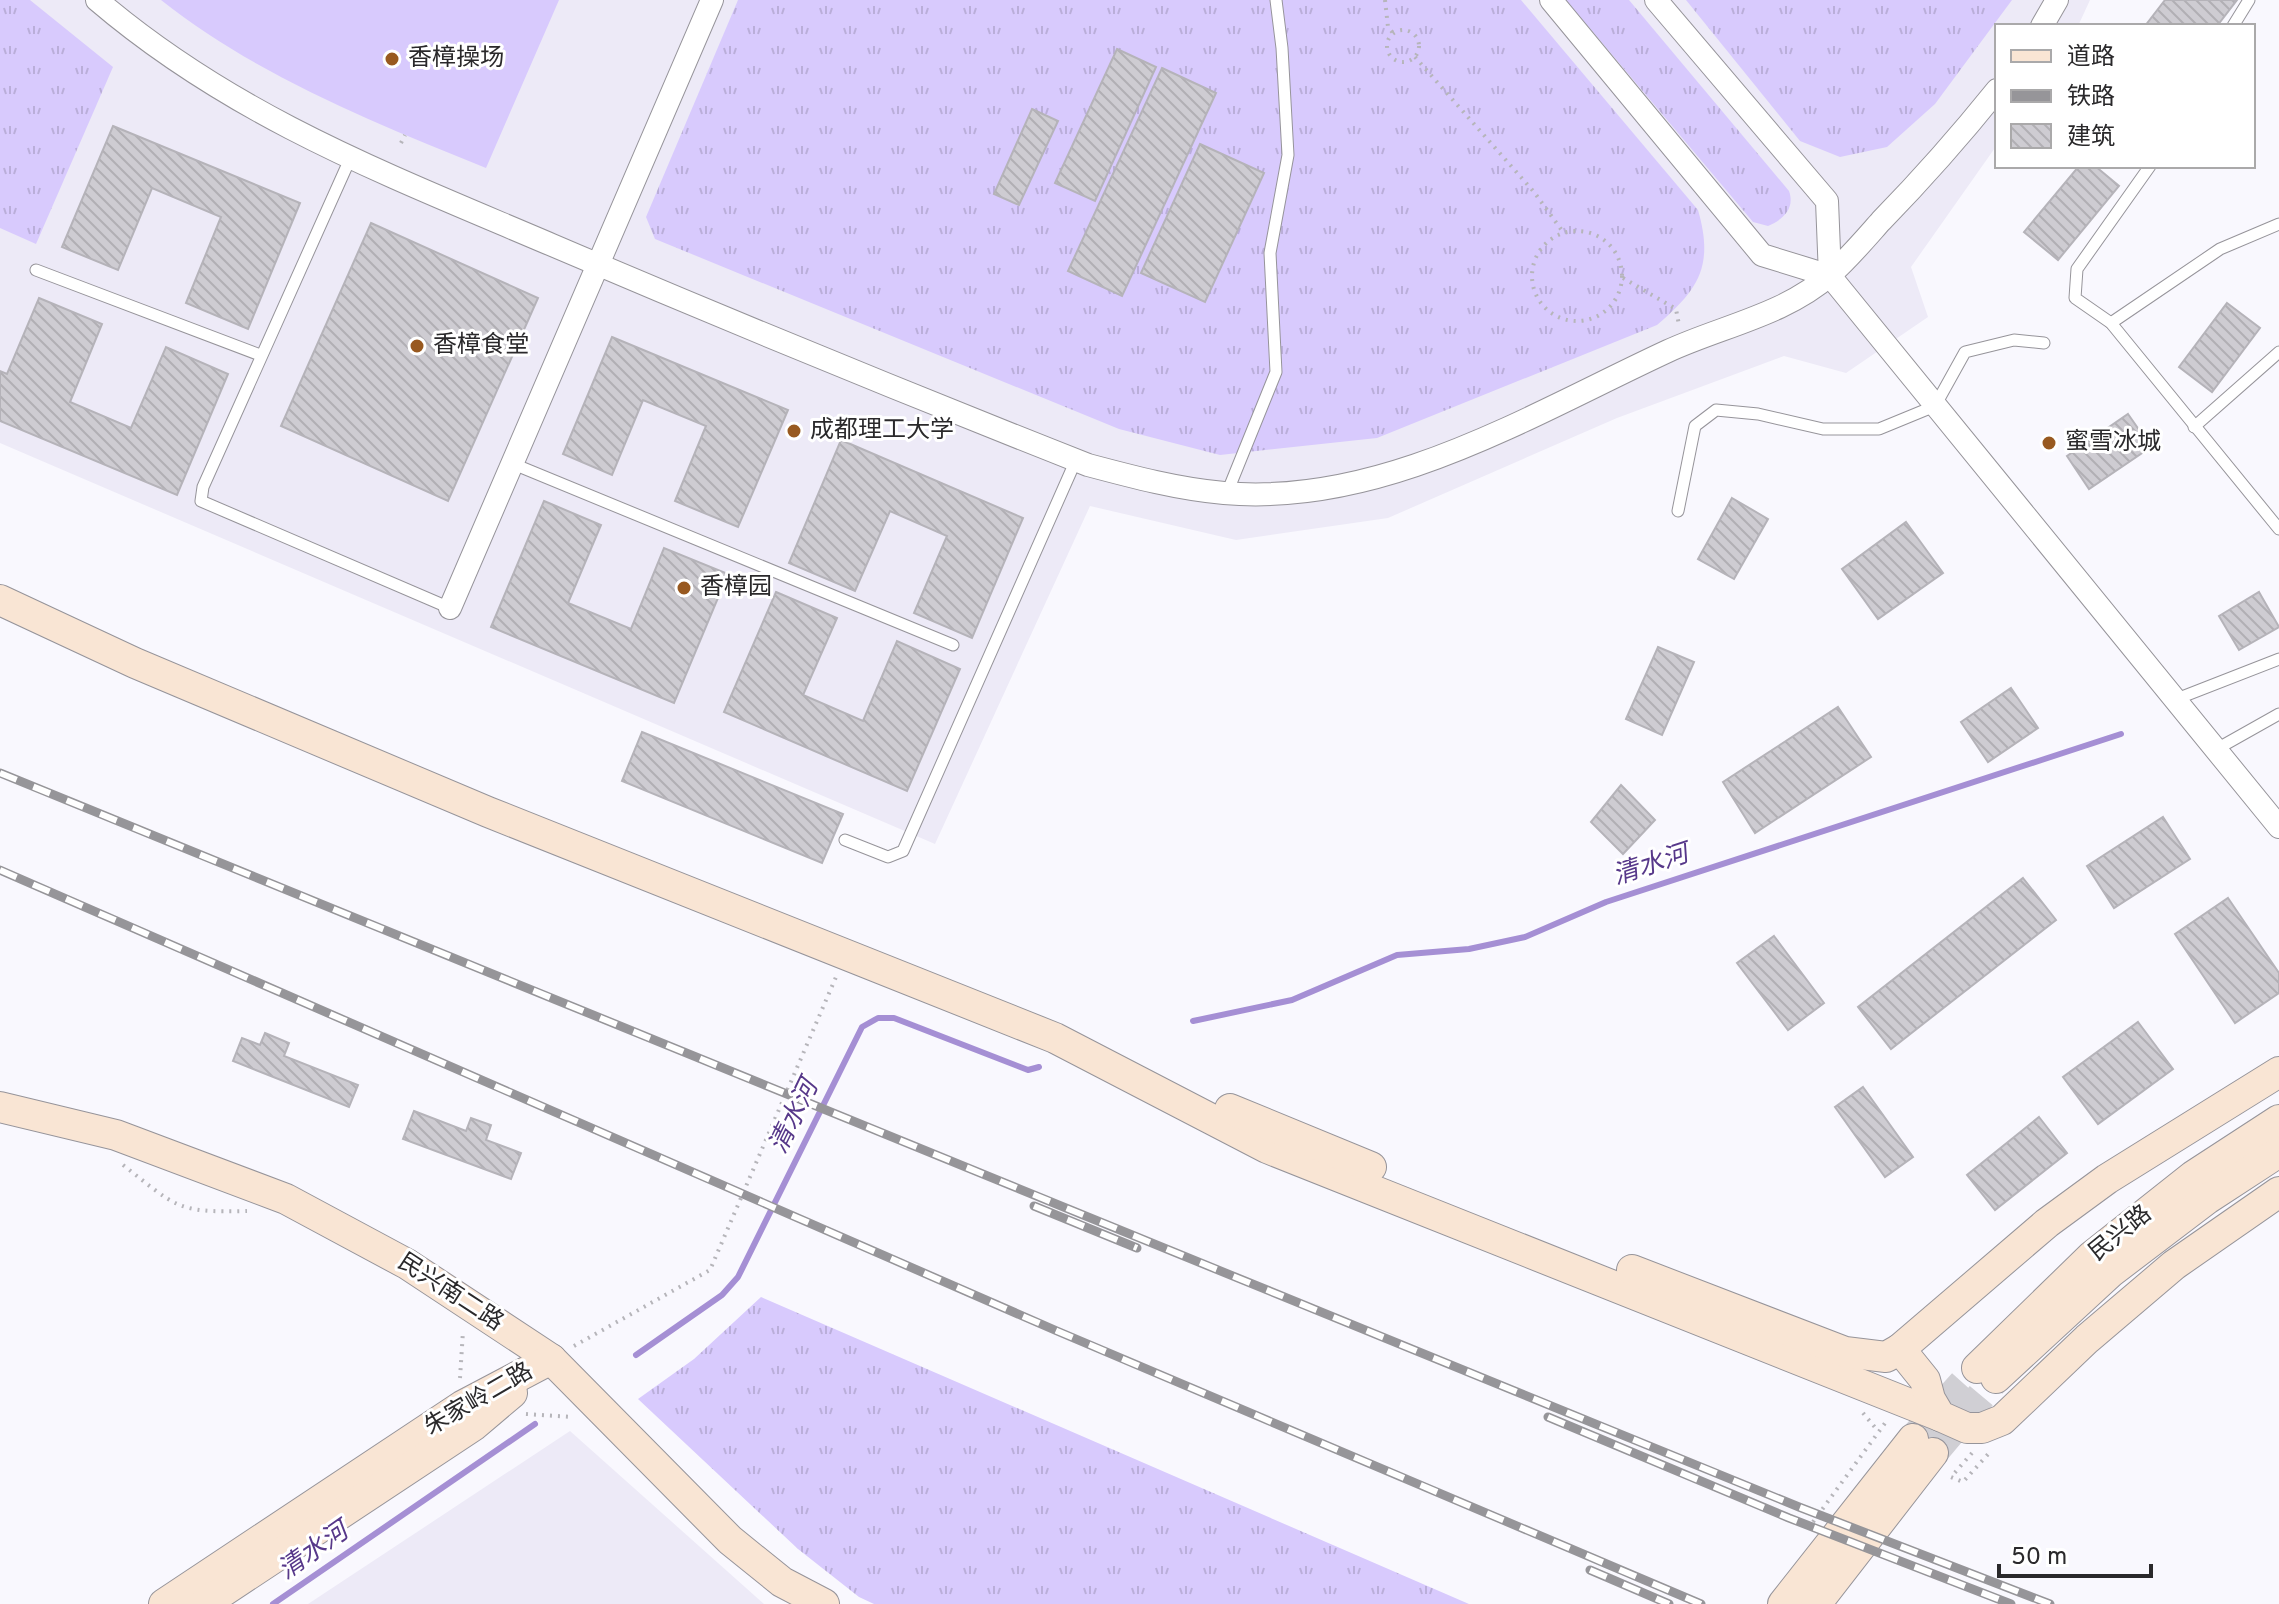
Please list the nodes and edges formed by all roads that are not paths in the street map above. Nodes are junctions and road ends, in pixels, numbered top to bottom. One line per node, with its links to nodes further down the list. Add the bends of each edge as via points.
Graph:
1 (97, 0): 11 (street, via 207,81 275,123)
2 (712, 0): 14 (street)
3 (1276, 0): 25 (lane, via 1288,155 1270,253 1276,372)
4 (1551, 0): 16 (street, via 1762,255)
5 (1656, 0): 16 (street, via 1827,201)
6 (2057, 0): 8 (street)
7 (2249, 0): 9 (lane)
8 (2043, 24)
9 (2234, 24)
10 (1995, 92): 16 (street, via 1947,152)
11 (350, 159): 14 (street); 20 (lane)
12 (2149, 168): 17 (lane, via 2077,269 2075,298)
13 (2279, 224): 17 (lane, via 2220,249)
14 (597, 264): 23 (street); 24 (street)
15 (36, 270): 20 (lane)
16 (1830, 276): 21 (street); 25 (street, via 1753,321 1683,344 1444,455 1311,491)
17 (2111, 323): 22 (lane)
18 (2044, 343): 21 (lane, via 2014,340 1965,352)
19 (2279, 352): 22 (lane)
20 (260, 355): 30 (lane, via 201,501)
21 (1935, 406): 26 (lane, via 1879,429 1823,429 1716,410 1695,426); 33 (street)
22 (2194, 427): 27 (lane)
23 (1076, 460): 25 (street, via 1163,484); 37 (lane, via 903,851 888,857)
24 (511, 463): 30 (street); 31 (lane)
25 (1227, 493)
26 (1678, 511)
27 (2279, 529)
28 (0, 578): 43 (street, via 160,652 663,866 1062,1025 1187,1092 1406,1181 1825,1346 1886,1357)
29 (0, 600): 45 (street, via 314,739 1055,1038 1267,1148)
30 (450, 608)
31 (953, 645)
32 (2279, 659): 33 (lane)
33 (2173, 700): 35 (street)
34 (2279, 714): 35 (lane)
35 (2215, 750): 36 (street)
36 (2279, 827)
37 (845, 840)
38 (2279, 1072): 43 (street, via 2059,1214)
39 (0, 1107): 44 (street, 民兴南二路, via 116,1135 286,1199 407,1264)
40 (2279, 1120): 41 (street, 民兴路, via 2193,1176 2092,1256 1987,1373 2207,1199)
41 (2279, 1152)
42 (2279, 1192): 45 (street, via 2174,1265 2002,1420 1967,1428)
43 (1900, 1349): 45 (street, via 1925,1380)
44 (551, 1359): 46 (street, 朱家岭二路, via 462,1406); 47 (street, 朱家岭二路, via 473,1426); 48 (street, 民兴南二路, via 730,1540 782,1582)
45 (1940, 1416)
46 (168, 1602)
47 (204, 1604)
48 (824, 1604)
49 (1783, 1604): 50 (street, via 1923,1446)
50 (1816, 1604)

